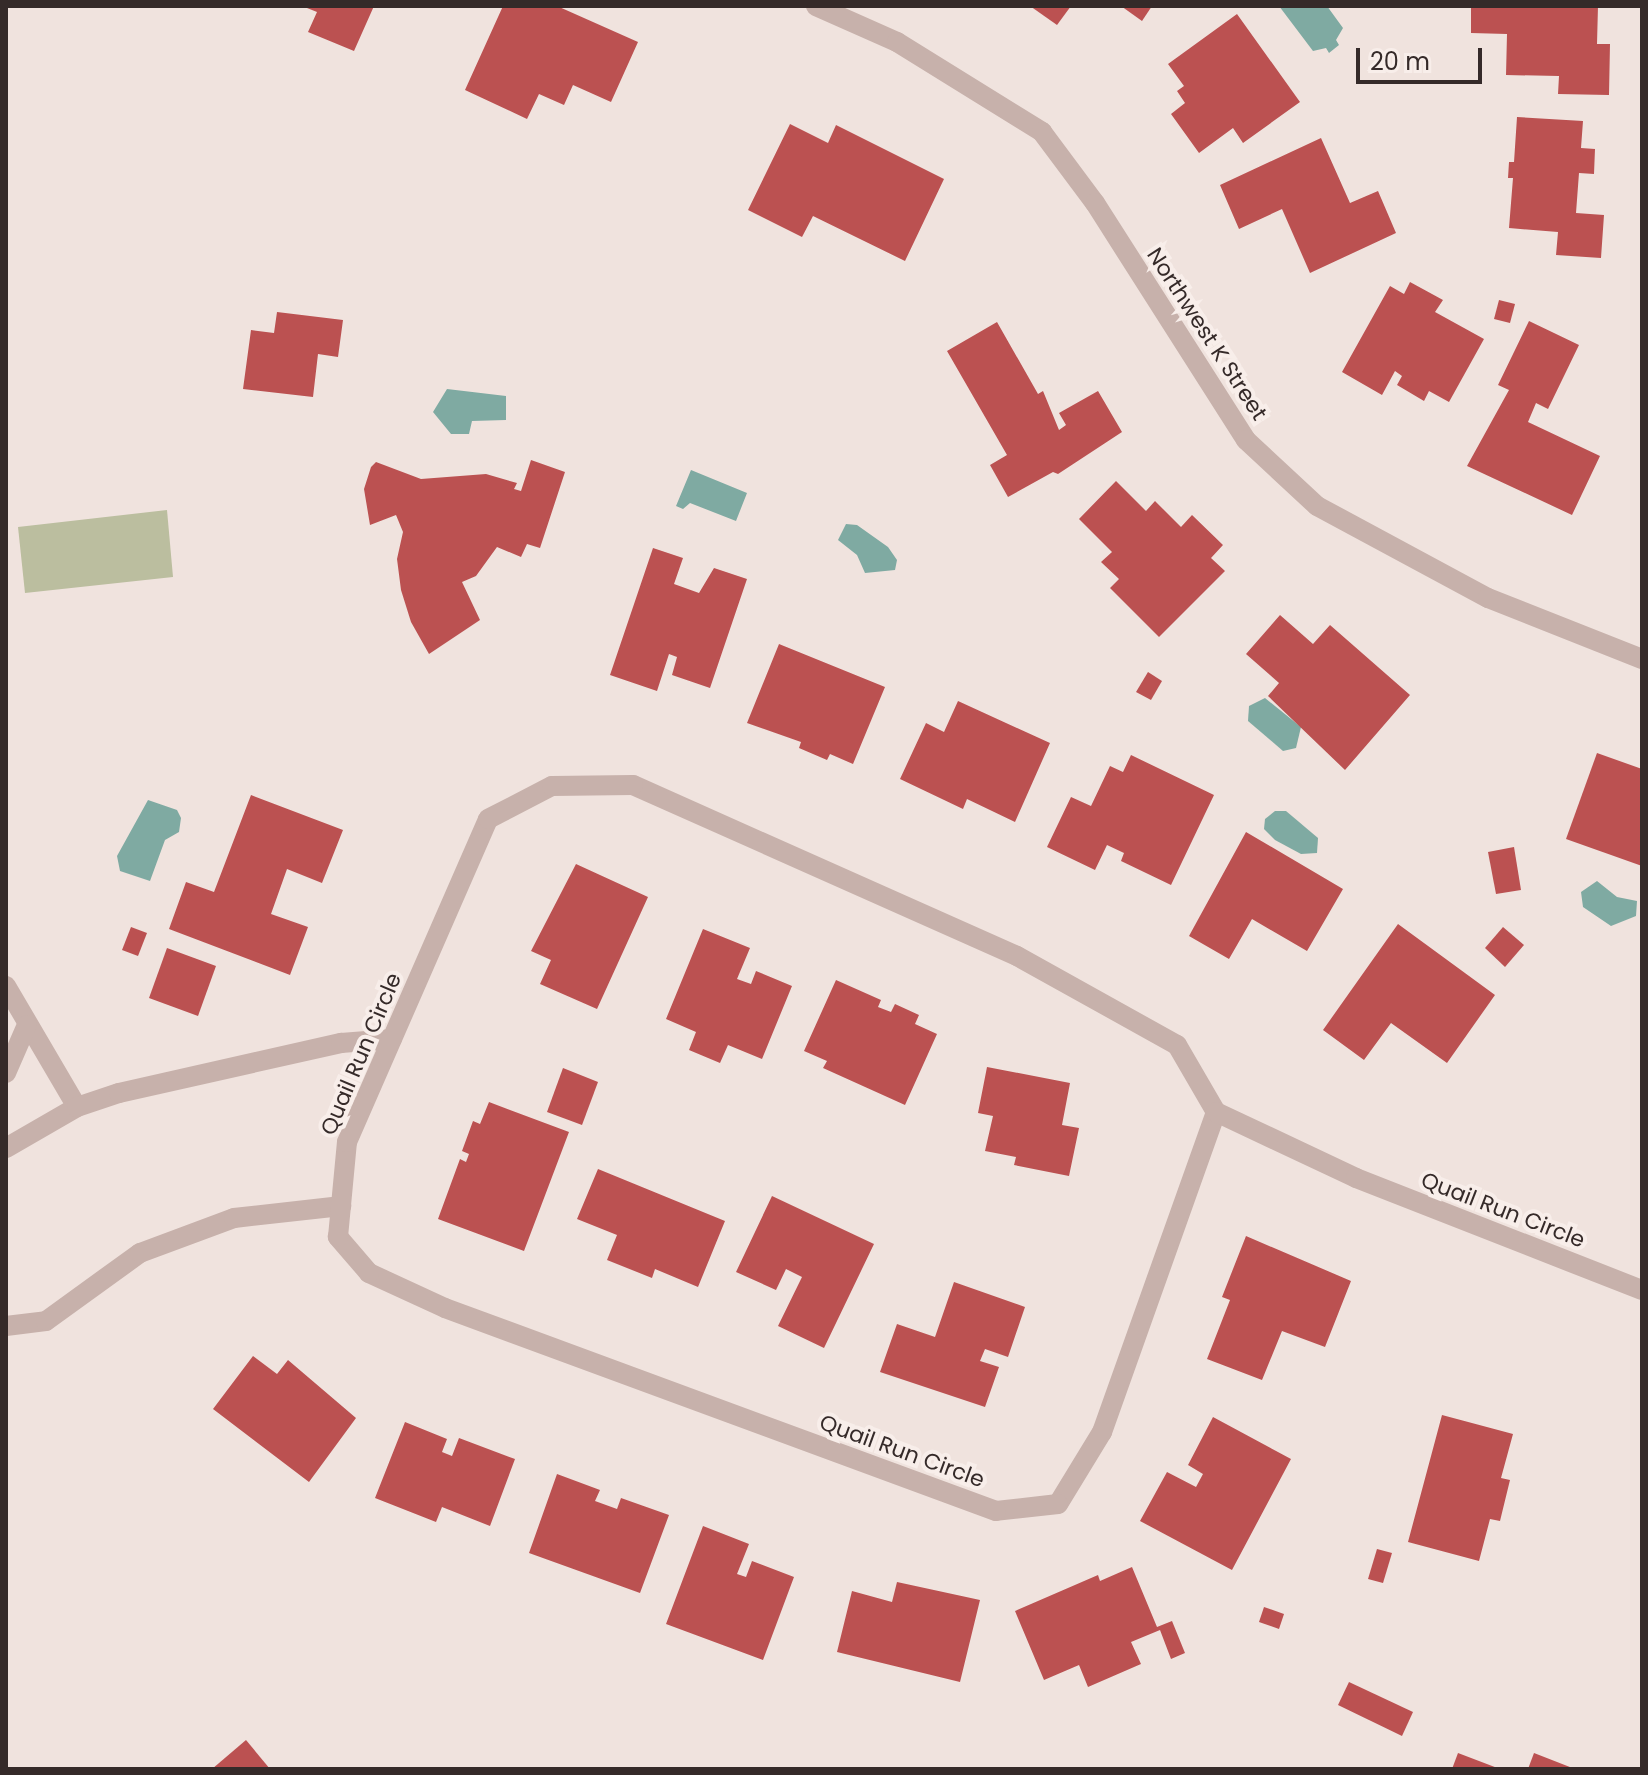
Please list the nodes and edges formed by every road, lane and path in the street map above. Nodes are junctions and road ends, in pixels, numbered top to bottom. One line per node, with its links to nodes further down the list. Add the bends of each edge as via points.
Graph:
1 (816, 6): 2 (street, Northwest K Street, via 897,42 1042,132 1095,203 1246,440 1317,506 1488,598)
2 (1642, 659)
3 (6, 986): 4 (street)
4 (27, 1025): 6 (street); 7 (street)
5 (392, 1039): 7 (street, via 237,1065); 8 (street, Quail Run Circle, via 488,819 552,786 633,785 1017,956 1177,1045); 10 (street, Quail Run Circle, via 347,1142)
6 (6, 1073)
7 (77, 1107): 9 (street)
8 (1216, 1112): 10 (street, Quail Run Circle, via 1102,1432 1058,1504 996,1511 407,1291 369,1273 338,1237); 11 (street, Quail Run Circle, via 1356,1178)
9 (6, 1148)
10 (341, 1206): 12 (street, via 234,1218 140,1253 46,1321)
11 (1642, 1290)
12 (6, 1326)

